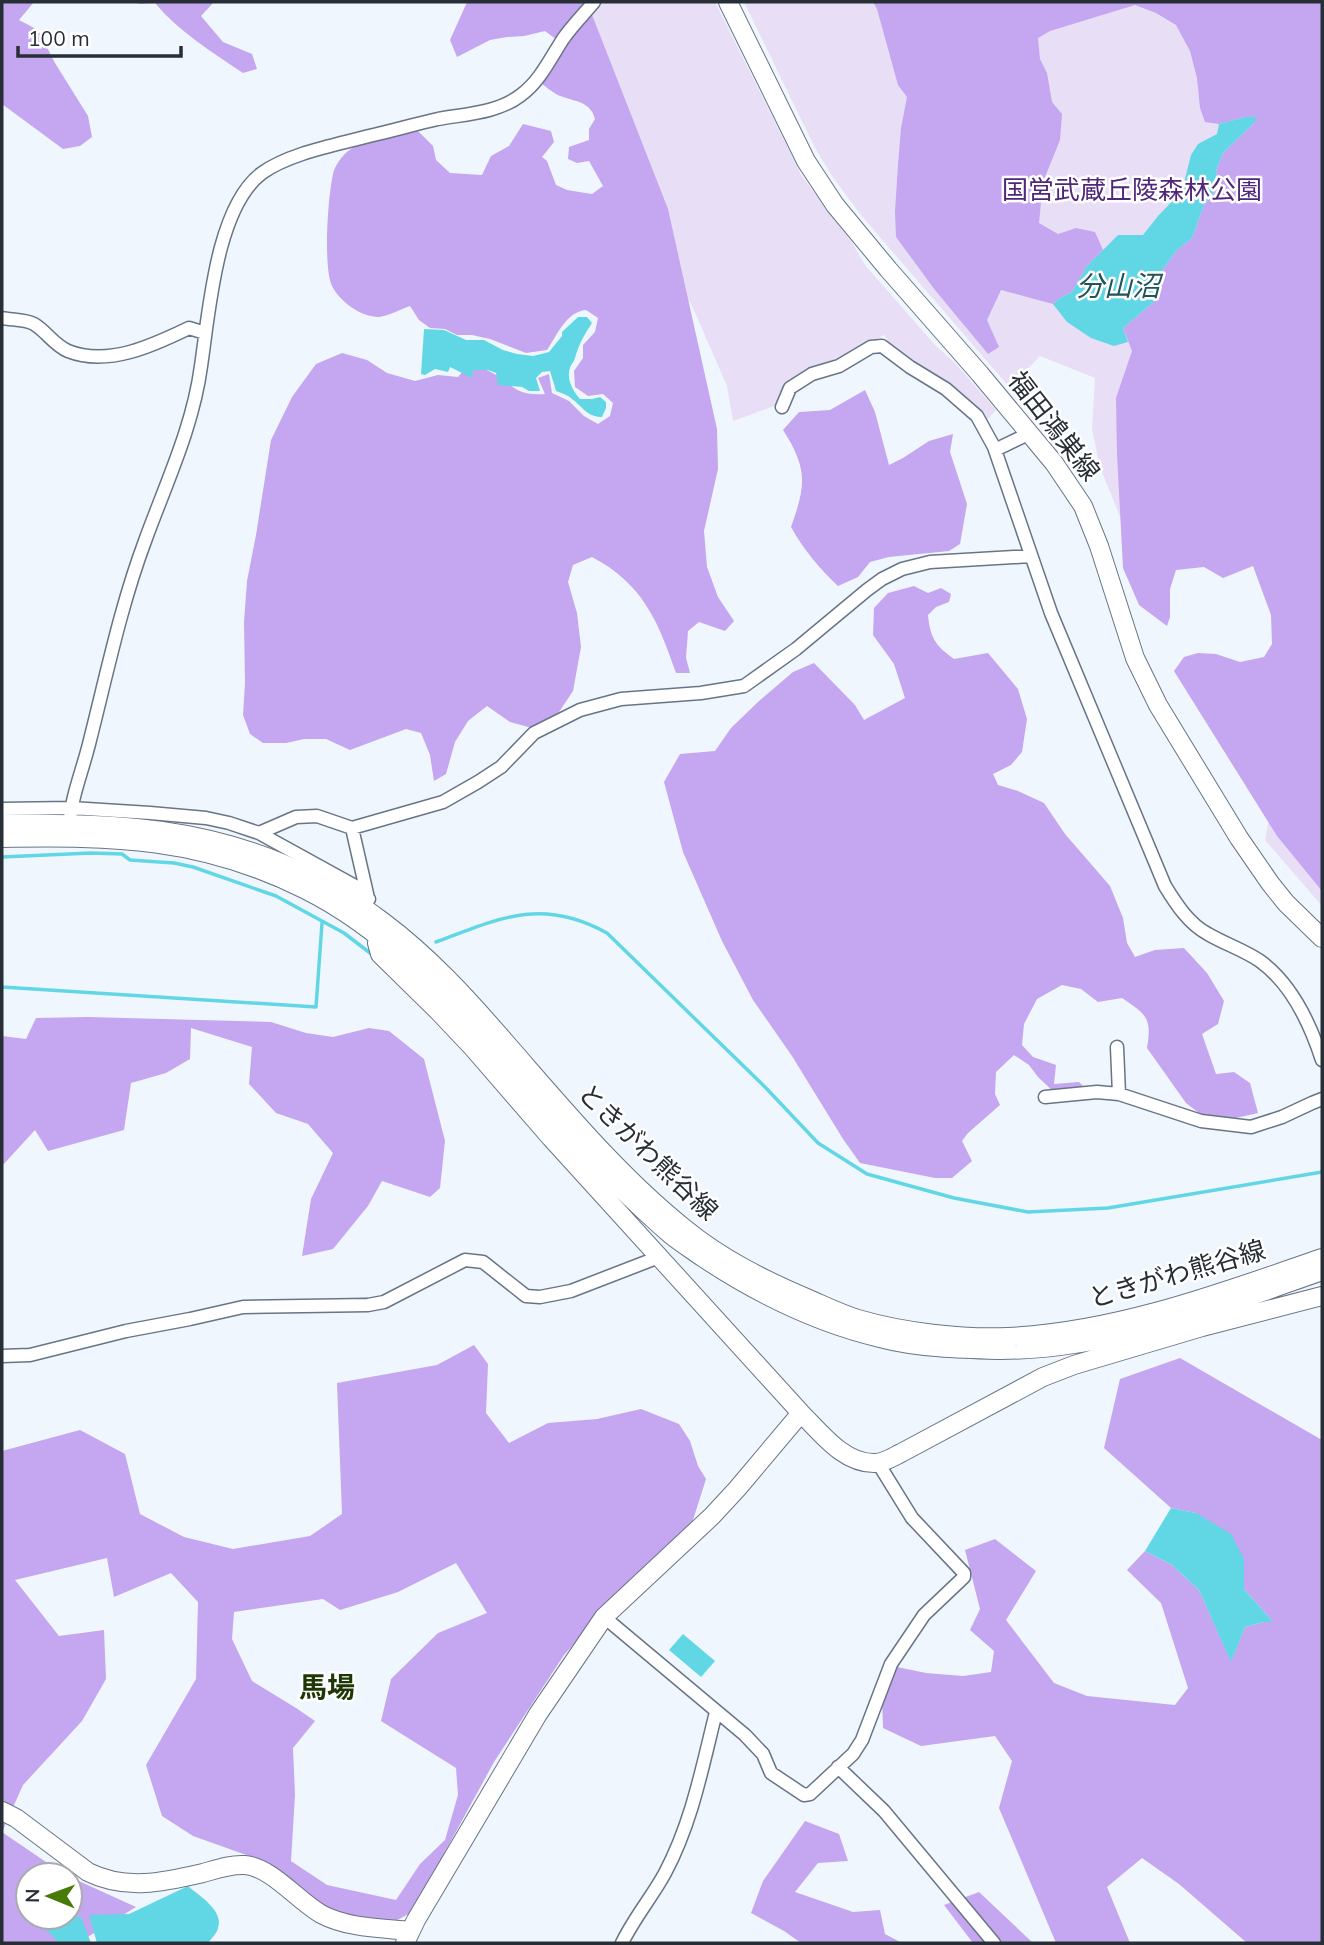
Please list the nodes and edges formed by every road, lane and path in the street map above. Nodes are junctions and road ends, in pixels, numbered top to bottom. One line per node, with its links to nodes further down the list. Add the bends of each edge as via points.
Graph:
1 (594, 2): 4 (street, via 536,82 511,101 338,144 288,160 260,175 231,216)
2 (728, 2): 6 (main road, 福田鴻巣線, via 806,160 835,205)
3 (2, 318): 4 (street, via 33,323 69,351 98,356 151,346 189,328)
4 (205, 333): 10 (street, via 190,422 131,583)
5 (782, 407): 7 (street, via 790,388 812,373 883,346 977,416)
6 (1030, 433): 7 (street); 17 (main road, 福田鴻巣線, via 1083,506 1135,658 1158,705 1270,883)
7 (995, 450): 8 (street)
8 (1031, 556): 12 (street, via 930,562 902,569 881,579 744,686 621,699 580,710 534,733 501,767 443,802); 18 (street, via 1165,887 1194,924 1260,961 1279,977)
9 (2, 809): 10 (street)
10 (70, 822): 11 (main road, ときがわ熊谷線); 13 (street, via 206,818); 14 (main road, ときがわ熊谷線); 16 (main road, ときがわ熊谷線, via 236,861 305,890)
11 (2, 824)
12 (352, 828): 13 (street, via 317,816 296,817); 15 (street)
13 (259, 833): 15 (street, via 357,887)
14 (2, 838)
15 (368, 898): 16 (street)
16 (385, 934): 24 (main road, via 377,943 380,954 464,1038); 25 (main road, ときがわ熊谷線, via 413,946 474,1006 574,1120 684,1229 759,1277 859,1319 962,1336 1041,1334 1174,1307); 26 (main road, ときがわ熊谷線, via 567,1133 674,1237 764,1294 827,1322 882,1339 941,1347 1052,1347 1173,1322)
17 (1322, 938)
18 (1317, 1028): 20 (street)
19 (1117, 1047): 21 (street)
20 (1322, 1059)
21 (1119, 1094): 22 (street); 23 (street, via 1202,1121 1251,1127)
22 (1045, 1097)
23 (1322, 1099)
24 (659, 1257): 28 (street, via 571,1291 540,1297 526,1296 483,1262 465,1260 384,1302 243,1307 30,1355); 29 (main road)
25 (1322, 1258)
26 (1322, 1271)
27 (1322, 1296): 30 (main road, via 1202,1327 1042,1377)
28 (2, 1356)
29 (801, 1413): 30 (main road, via 851,1457); 31 (main road, via 712,1516)
30 (878, 1463): 33 (street, via 912,1518 964,1577 924,1615 891,1664 862,1740)
31 (604, 1618): 32 (street); 35 (main road, via 538,1714)
32 (716, 1712): 33 (street, via 763,1754 771,1773 804,1795); 36 (street, via 691,1816 664,1874)
33 (838, 1767): 37 (street, via 913,1843)
34 (2, 1811): 35 (main road, via 100,1878 148,1884 249,1865 330,1918)
35 (408, 1937)
36 (622, 1943)
37 (994, 1943)

